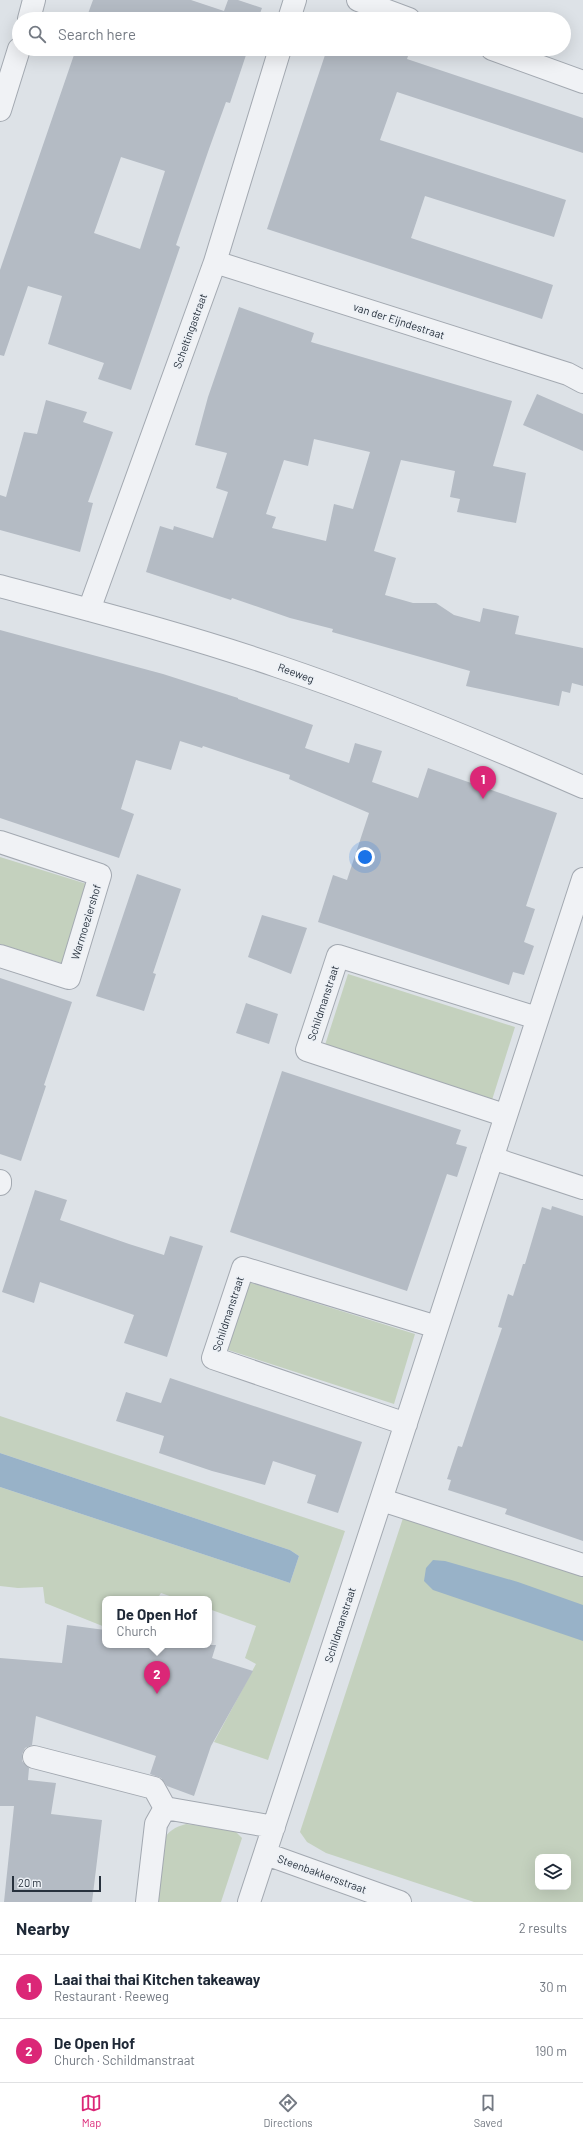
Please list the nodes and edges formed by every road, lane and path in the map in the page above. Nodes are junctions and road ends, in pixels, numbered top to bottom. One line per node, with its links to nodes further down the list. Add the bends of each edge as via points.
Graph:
1 (34, 0): 4 (street)
2 (295, 0): 5 (street)
3 (358, 0): 6 (street)
4 (30, 12)
5 (291, 12)
6 (390, 12)
7 (17, 56): 11 (street)
8 (278, 56): 12 (street, Scheltingastraat)
9 (511, 56): 10 (street)
10 (583, 82)
11 (0, 110)
12 (215, 262): 13 (street, van der Eijndestraat, via 554,370); 15 (street, Scheltingastraat)
13 (583, 382)
14 (0, 586): 15 (street, Reeweg)
15 (89, 610): 16 (street, Reeweg, via 277,666 438,725)
16 (583, 787)
17 (0, 842): 19 (street, Warmoeziershof, via 100,875 69,978)
18 (583, 879): 20 (street, Schildmanstraat)
19 (0, 956)
20 (537, 1018): 21 (street, Schildmanstraat); 21 (street, Schildmanstraat, via 338,956 307,1050)
21 (504, 1115): 22 (street, Schildmanstraat)
22 (492, 1158): 25 (street); 26 (street, Schildmanstraat)
23 (0, 1181): 24 (street)
24 (0, 1184)
25 (583, 1188)
26 (437, 1327): 27 (street, Schildmanstraat); 27 (street, Schildmanstraat, via 243,1268 213,1358)
27 (406, 1424): 28 (street, Schildmanstraat)
28 (382, 1500): 29 (street); 32 (street, Schildmanstraat)
29 (583, 1565)
30 (34, 1757): 31 (street, via 154,1788)
31 (165, 1808): 32 (street); 34 (street, via 156,1824)
32 (274, 1827): 33 (street, Schildmanstraat)
33 (266, 1854): 35 (street, Schildmanstraat); 36 (street, Steenbakkersstraat)
34 (147, 1902)
35 (249, 1902)
36 (400, 1902)

